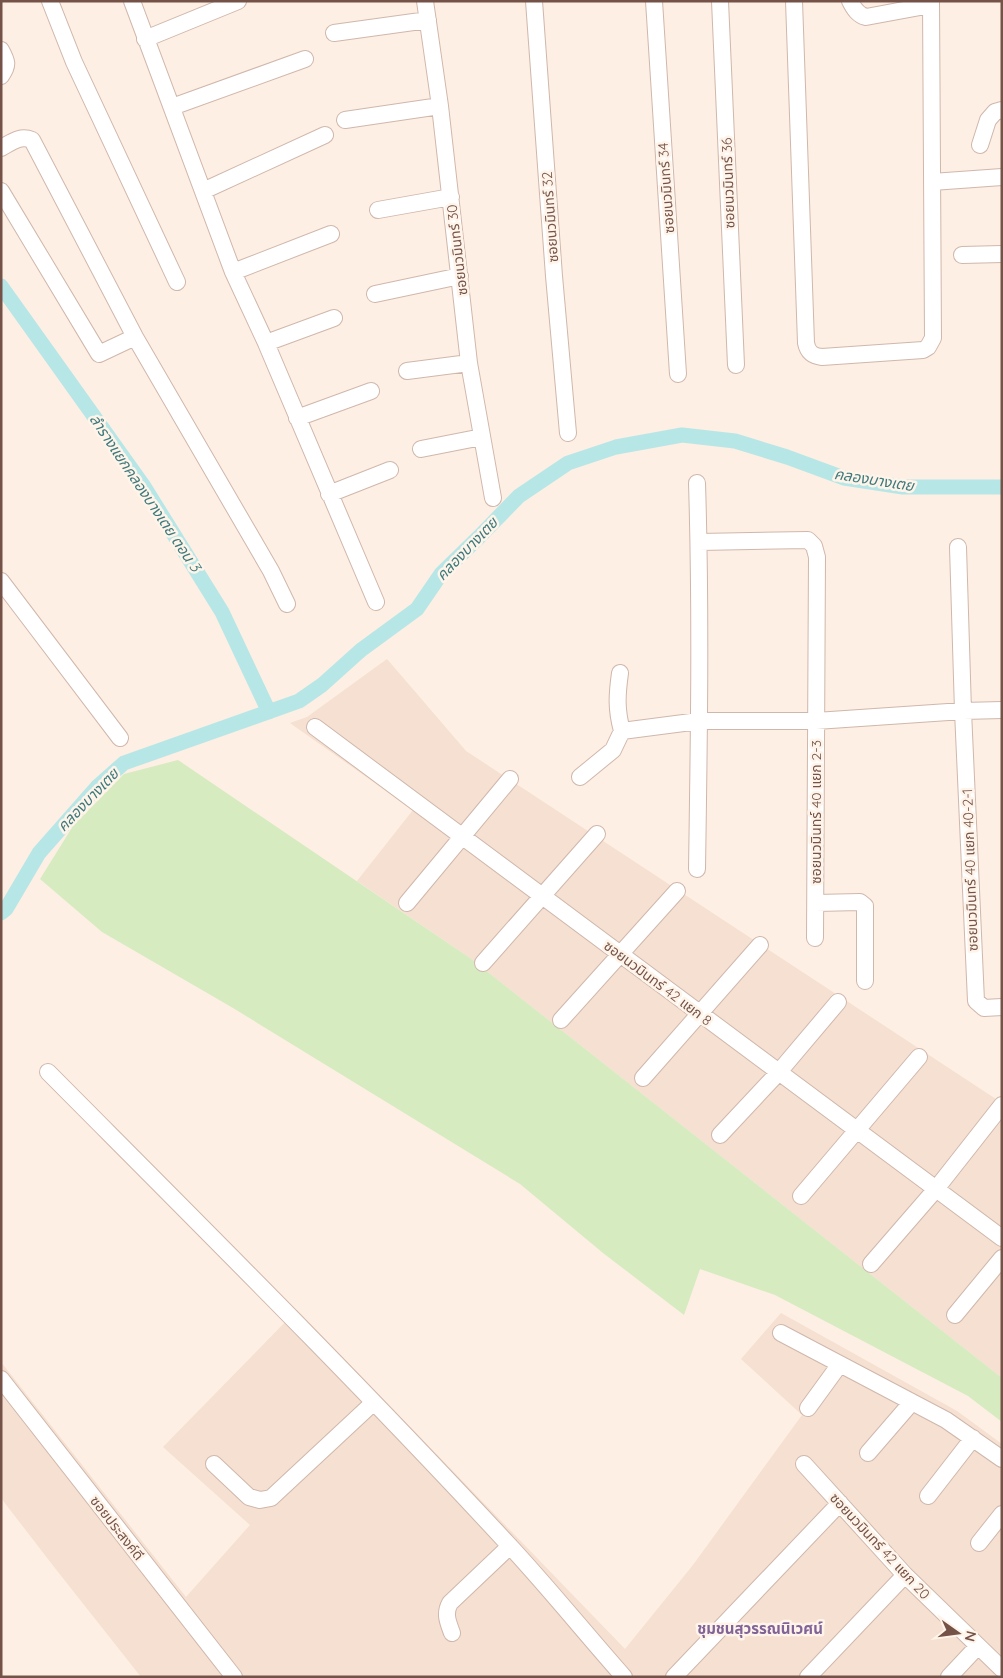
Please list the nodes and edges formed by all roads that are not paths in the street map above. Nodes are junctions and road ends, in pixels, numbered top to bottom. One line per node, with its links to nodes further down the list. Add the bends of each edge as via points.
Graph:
1 (50, 1): 35 (street, via 74,62)
2 (132, 1): 13 (street)
3 (238, 1): 13 (street)
4 (425, 1): 11 (street, ซอยนวมินทร์ 30)
5 (534, 1): 46 (street, ซอยนวมินทร์ 32)
6 (654, 1): 43 (street, ซอยนวมินทร์ 34)
7 (720, 1): 41 (street, ซอยนวมินทร์ 36)
8 (794, 1): 25 (street, via 806,344 813,355 923,350 930,345 934,335)
9 (850, 1): 10 (street, via 859,14 866,17)
10 (931, 3): 25 (street)
11 (428, 20): 12 (street); 18 (street, ซอยนวมินทร์ 30)
12 (334, 33)
13 (145, 39): 17 (street)
14 (1, 50): 16 (street, via 6,60 6,70)
15 (305, 59): 17 (street)
16 (1, 76)
17 (172, 106): 26 (street)
18 (440, 106): 20 (street); 28 (street, ซอยนวมินทร์ 30)
19 (1002, 110): 22 (street, via 988,120)
20 (345, 120)
21 (325, 135): 26 (street)
22 (980, 144)
23 (1, 148): 38 (street, via 18,138 32,140)
24 (1002, 177): 25 (street)
25 (932, 182)
26 (203, 190): 33 (street)
27 (1, 191): 38 (street, via 99,354)
28 (451, 197): 29 (street); 34 (street, ซอยนวมินทร์ 30)
29 (378, 210)
30 (331, 234): 33 (street)
31 (1002, 254): 32 (street)
32 (962, 255)
33 (233, 272): 39 (street)
34 (460, 276): 36 (street); 40 (street, ซอยนวมินทร์ 30)
35 (177, 282)
36 (375, 294)
37 (334, 318): 39 (street)
38 (135, 337): 57 (street)
39 (266, 343): 45 (street)
40 (469, 363): 42 (street); 47 (street, ซอยนวมินทร์ 30)
41 (736, 365)
42 (407, 371)
43 (678, 374)
44 (371, 391): 45 (street)
45 (297, 418): 51 (street)
46 (568, 433)
47 (482, 437): 48 (street); 52 (street, ซอยนวมินทร์ 30)
48 (421, 449)
49 (390, 470): 51 (street)
50 (697, 483): 53 (street)
51 (329, 494): 56 (street)
52 (493, 498)
53 (699, 542): 61 (street); 62 (street, ซอยนวมินทร์ 40 แยก 2-3, via 808,540 814,546 817,556)
54 (958, 547): 60 (street, ซอยนวมินทร์ 40 แยก 40-2-1)
55 (1, 581): 65 (street)
56 (376, 602)
57 (287, 604)
58 (620, 673): 64 (street, via 617,701)
59 (1002, 710): 60 (street)
60 (964, 711): 62 (street); 81 (street, ซอยนวมินทร์ 40 แยก 40-2-1, via 976,1001 984,1008)
61 (699, 721): 62 (street); 64 (street); 70 (street)
62 (816, 721): 74 (street, ซอยนวมินทร์ 40 แยก 2-3)
63 (316, 727): 69 (street, ซอยนวมินทร์ 42 แยก 8)
64 (622, 731): 66 (street, via 613,750)
65 (120, 738)
66 (580, 777)
67 (510, 780): 69 (street)
68 (597, 834): 72 (street)
69 (464, 836): 72 (street, ซอยนวมินทร์ 42 แยก 8); 73 (street)
70 (697, 869)
71 (677, 892): 77 (street)
72 (543, 896): 77 (street, ซอยนวมินทร์ 42 แยก 8); 78 (street)
73 (407, 903)
74 (816, 903): 75 (street, ซอยนวมินทร์ 40 แยก 2-3); 79 (street, ซอยนวมินทร์ 40 แยก 2-3, via 860,902 864,906)
75 (815, 938)
76 (760, 945): 82 (street)
77 (620, 955): 82 (street, ซอยนวมินทร์ 42 แยก 8); 83 (street)
78 (483, 963)
79 (865, 980)
80 (838, 1002): 86 (street)
81 (1002, 1007)
82 (700, 1014): 86 (street, ซอยนวมินทร์ 42 แยก 8); 87 (street)
83 (561, 1020)
84 (919, 1057): 89 (street)
85 (48, 1072): 101 (street)
86 (778, 1073): 89 (street, ซอยนวมินทร์ 42 แยก 8); 90 (street)
87 (643, 1078)
88 (1002, 1105): 91 (street)
89 (856, 1130): 91 (street, ซอยนวมินทร์ 42 แยก 8); 92 (street)
90 (720, 1135)
91 (936, 1189): 93 (street, ซอยนวมินทร์ 42 แยก 8); 95 (street)
92 (801, 1196)
93 (1002, 1238)
94 (1002, 1258): 96 (street)
95 (871, 1264)
96 (955, 1315)
97 (782, 1333): 98 (street)
98 (840, 1364): 100 (street); 102 (street)
99 (1, 1379): 117 (street, ซอยประสงค์ดี)
100 (912, 1402): 103 (street); 104 (street)
101 (373, 1403): 106 (street, via 270,1498 249,1497); 112 (street)
102 (808, 1408)
103 (973, 1438): 105 (street); 108 (street)
104 (868, 1453)
105 (1002, 1459)
106 (214, 1464)
107 (804, 1464): 109 (street, ซอยนวมินทร์ 42 แยก 20)
108 (928, 1496)
109 (840, 1503): 113 (street, ซอยนวมินทร์ 42 แยก 20); 119 (street)
110 (1002, 1514): 111 (street)
111 (979, 1542)
112 (510, 1546): 114 (street, via 450,1603 446,1616); 118 (street)
113 (905, 1575): 115 (street, ซอยนวมินทร์ 42 แยก 20); 120 (street)
114 (452, 1633)
115 (978, 1646): 116 (street, ซอยนวมินทร์ 42 แยก 20); 121 (street)
116 (1002, 1669)
117 (234, 1677)
118 (624, 1677)
119 (674, 1677)
120 (808, 1677)
121 (949, 1677)

